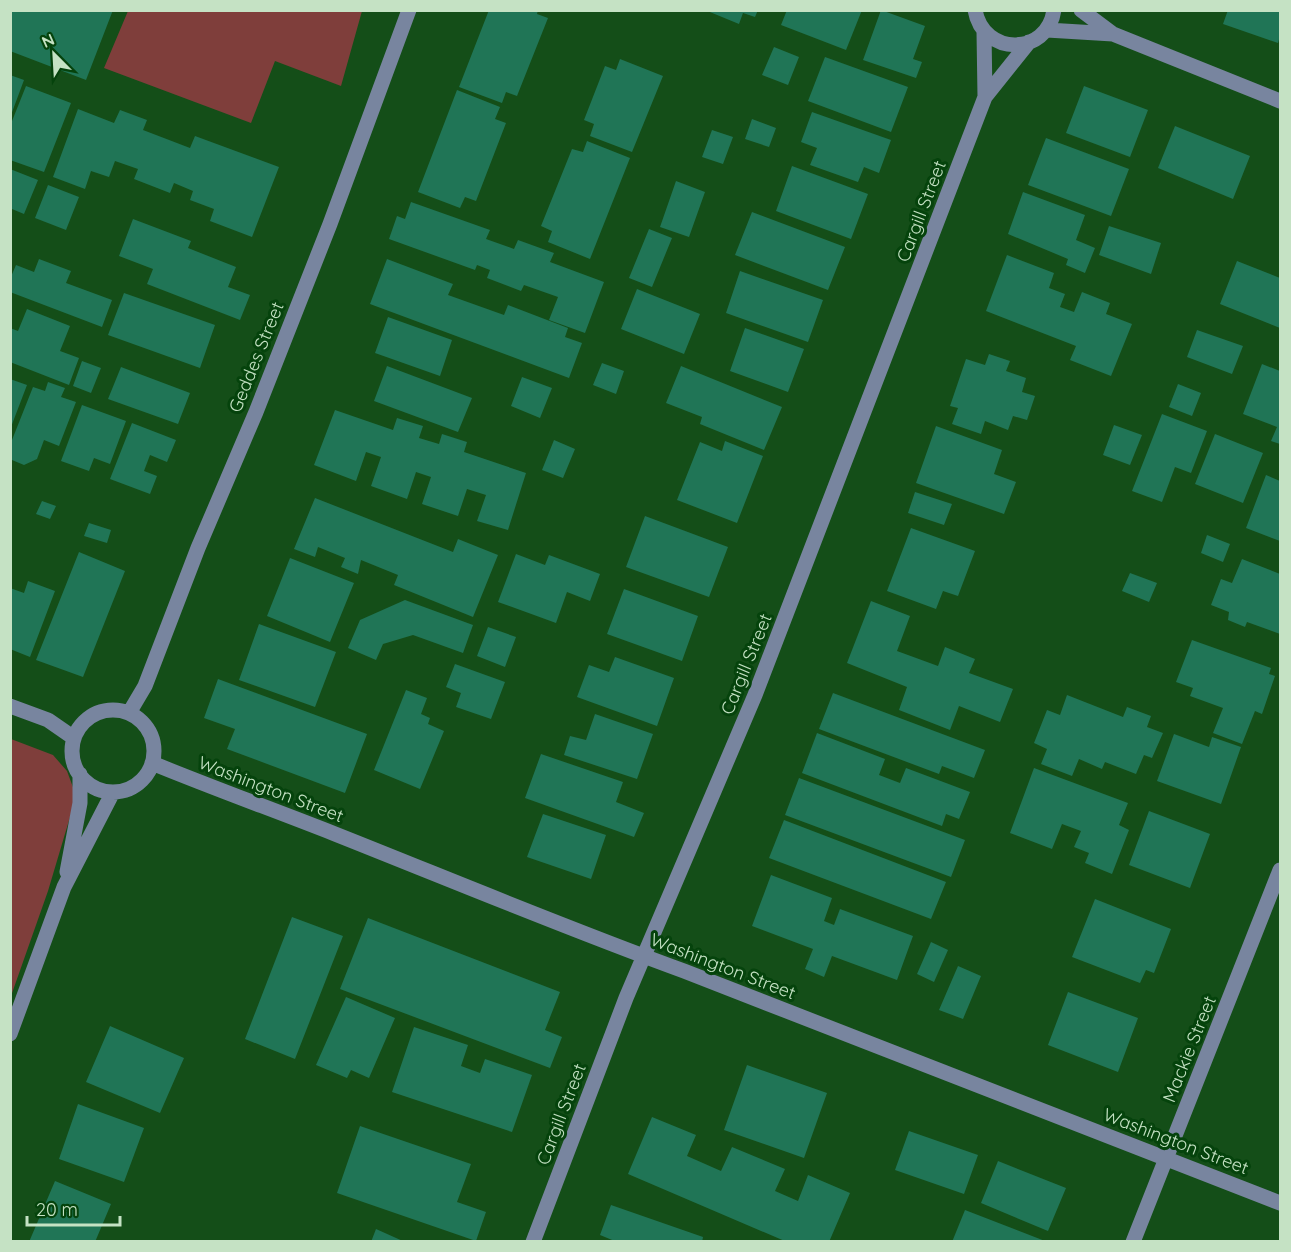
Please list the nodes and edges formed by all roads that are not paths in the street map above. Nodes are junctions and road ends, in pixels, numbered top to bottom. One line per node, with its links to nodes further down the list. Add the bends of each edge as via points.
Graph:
1 (409, 10): 12 (street, Geddes Street, via 256,412 145,686)
2 (975, 10): 6 (street)
3 (1054, 10): 5 (street)
4 (1081, 10): 7 (street)
5 (1047, 30): 7 (street); 8 (street)
6 (984, 32): 8 (street, via 1008,45); 9 (street, Cargill Street)
7 (1113, 34): 10 (street)
8 (1029, 42): 9 (street, Cargill Street)
9 (985, 97): 19 (street, Cargill Street, via 755,695)
10 (1281, 101)
11 (10, 706): 13 (street, via 48,720)
12 (129, 713): 13 (street, via 118,710 96,714 79,728); 14 (street, via 140,719 153,739)
13 (74, 738): 15 (street, via 74,763)
14 (152, 763): 16 (street, via 141,780 123,791); 19 (street, Washington Street)
15 (80, 774): 16 (street, via 88,784); 18 (street, via 80,803)
16 (113, 792): 18 (street)
17 (1281, 870): 21 (street, Mackie Street)
18 (64, 887): 20 (street)
19 (643, 956): 21 (street, Washington Street); 23 (street, Cargill Street)
20 (10, 1034)
21 (1166, 1158): 22 (street, Washington Street); 24 (street, Mackie Street)
22 (1281, 1203)
23 (533, 1242)
24 (1133, 1242)

